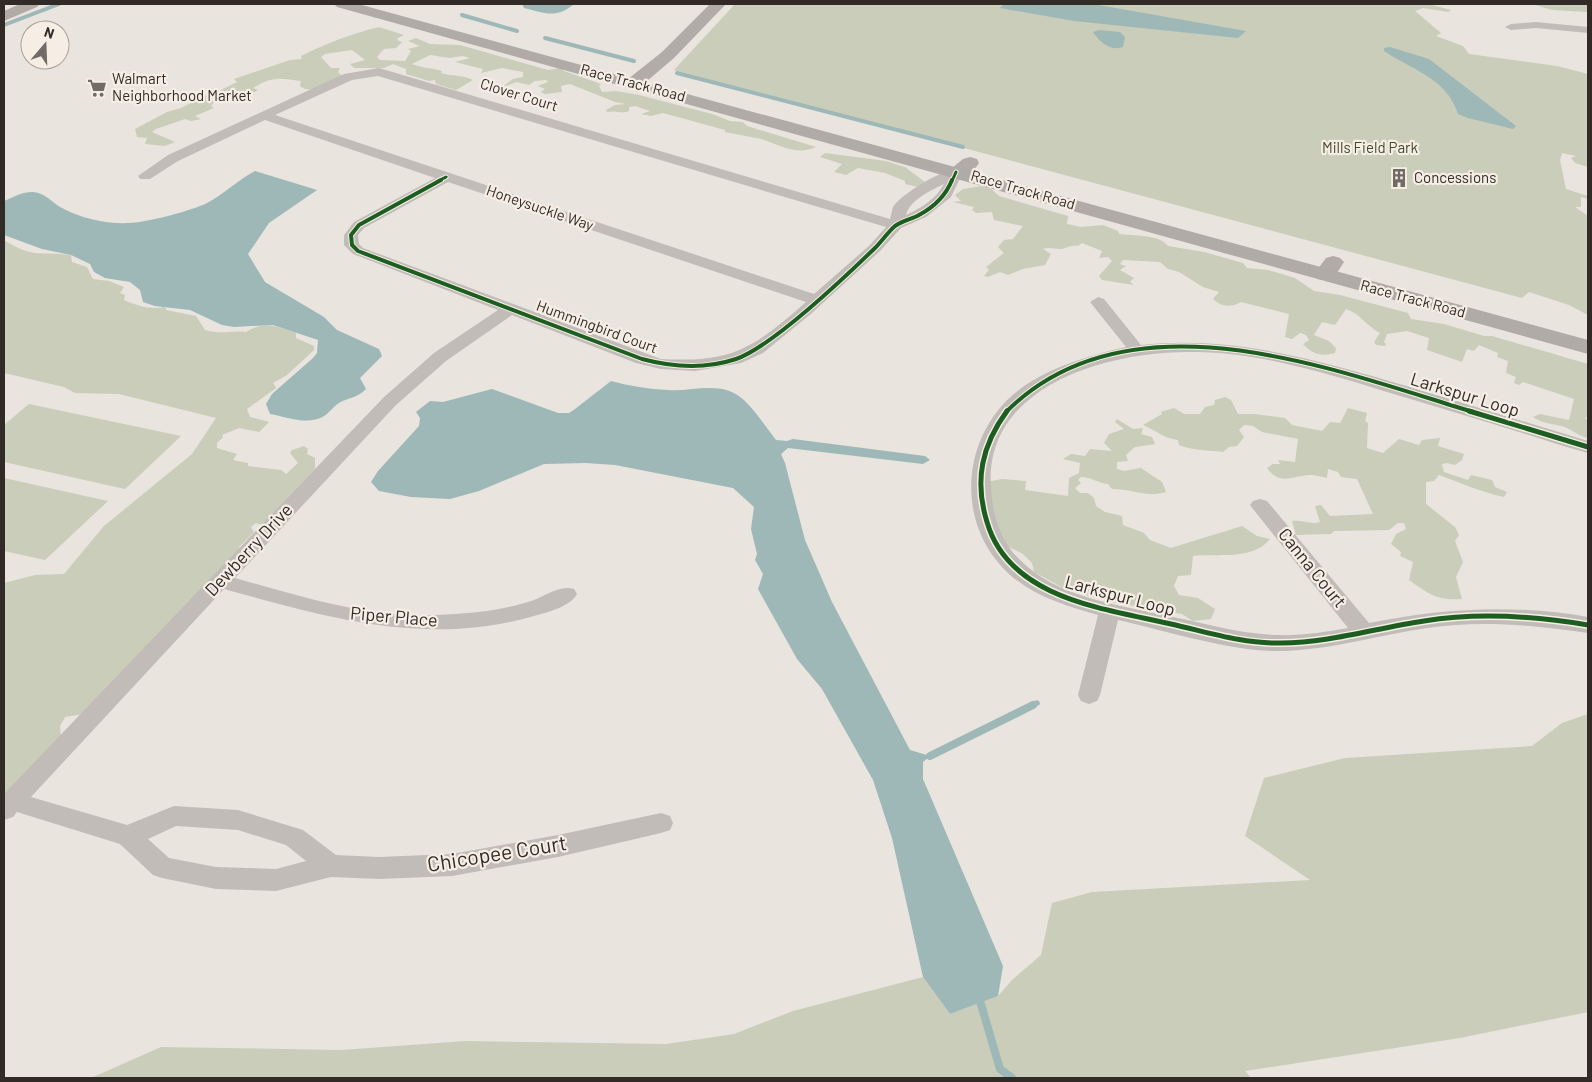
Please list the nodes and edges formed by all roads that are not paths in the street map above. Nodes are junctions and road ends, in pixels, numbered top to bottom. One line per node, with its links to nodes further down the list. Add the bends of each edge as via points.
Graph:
1 (32, 4): 5 (main road)
2 (342, 4): 4 (main road, Race Track Road)
3 (718, 4): 8 (street)
4 (380, 7): 8 (main road, Race Track Road)
5 (4, 16)
6 (1510, 27): 7 (street)
7 (1588, 30)
8 (640, 79): 10 (main road, Race Track Road)
9 (264, 116): 11 (street, Clover Court, via 172,158); 12 (street, Honeysuckle Way); 13 (street, Clover Court, via 348,77 386,73)
10 (963, 167): 13 (street, Hummingbird Court, via 946,194 921,214); 14 (main road, Race Track Road)
11 (145, 176)
12 (446, 177): 15 (street, Honeysuckle Way); 17 (street, Hummingbird Court, via 359,225 351,235 352,245 358,251)
13 (896, 225): 15 (street, Hummingbird Court)
14 (1329, 268): 18 (main road, Race Track Road); 19 (main road, Race Track Road)
15 (816, 300): 17 (street, Hummingbird Court, via 757,349 735,359 694,366 642,360)
16 (1098, 302): 20 (street)
17 (510, 309): 23 (street, Dewberry Drive, via 420,373 390,401)
18 (1588, 331)
19 (1588, 347)
20 (1136, 349): 21 (street, Larkspur Loop, via 1201,346 1290,358); 25 (street, Larkspur Loop, via 1079,364 1059,372 1026,393 991,434 978,472 987,529 1002,556 1027,577 1058,594)
21 (1588, 447)
22 (1260, 505): 27 (street, Canna Court)
23 (220, 581): 24 (street, Piper Place, via 344,614 433,623 531,611); 29 (street, Dewberry Drive)
24 (567, 594)
25 (1110, 610): 27 (street, Larkspur Loop, via 1263,642 1307,642); 28 (street)
26 (1588, 625): 27 (street, Larkspur Loop, via 1527,617 1486,616 1443,618)
27 (1364, 632)
28 (1089, 695)
29 (8, 806): 31 (street, Chicopee Court)
30 (661, 824): 32 (street, Chicopee Court, via 452,865)
31 (128, 836): 32 (street, Chicopee Court, via 162,867 216,878 276,880); 32 (street, via 174,816 238,820 294,837)
32 (331, 866)

